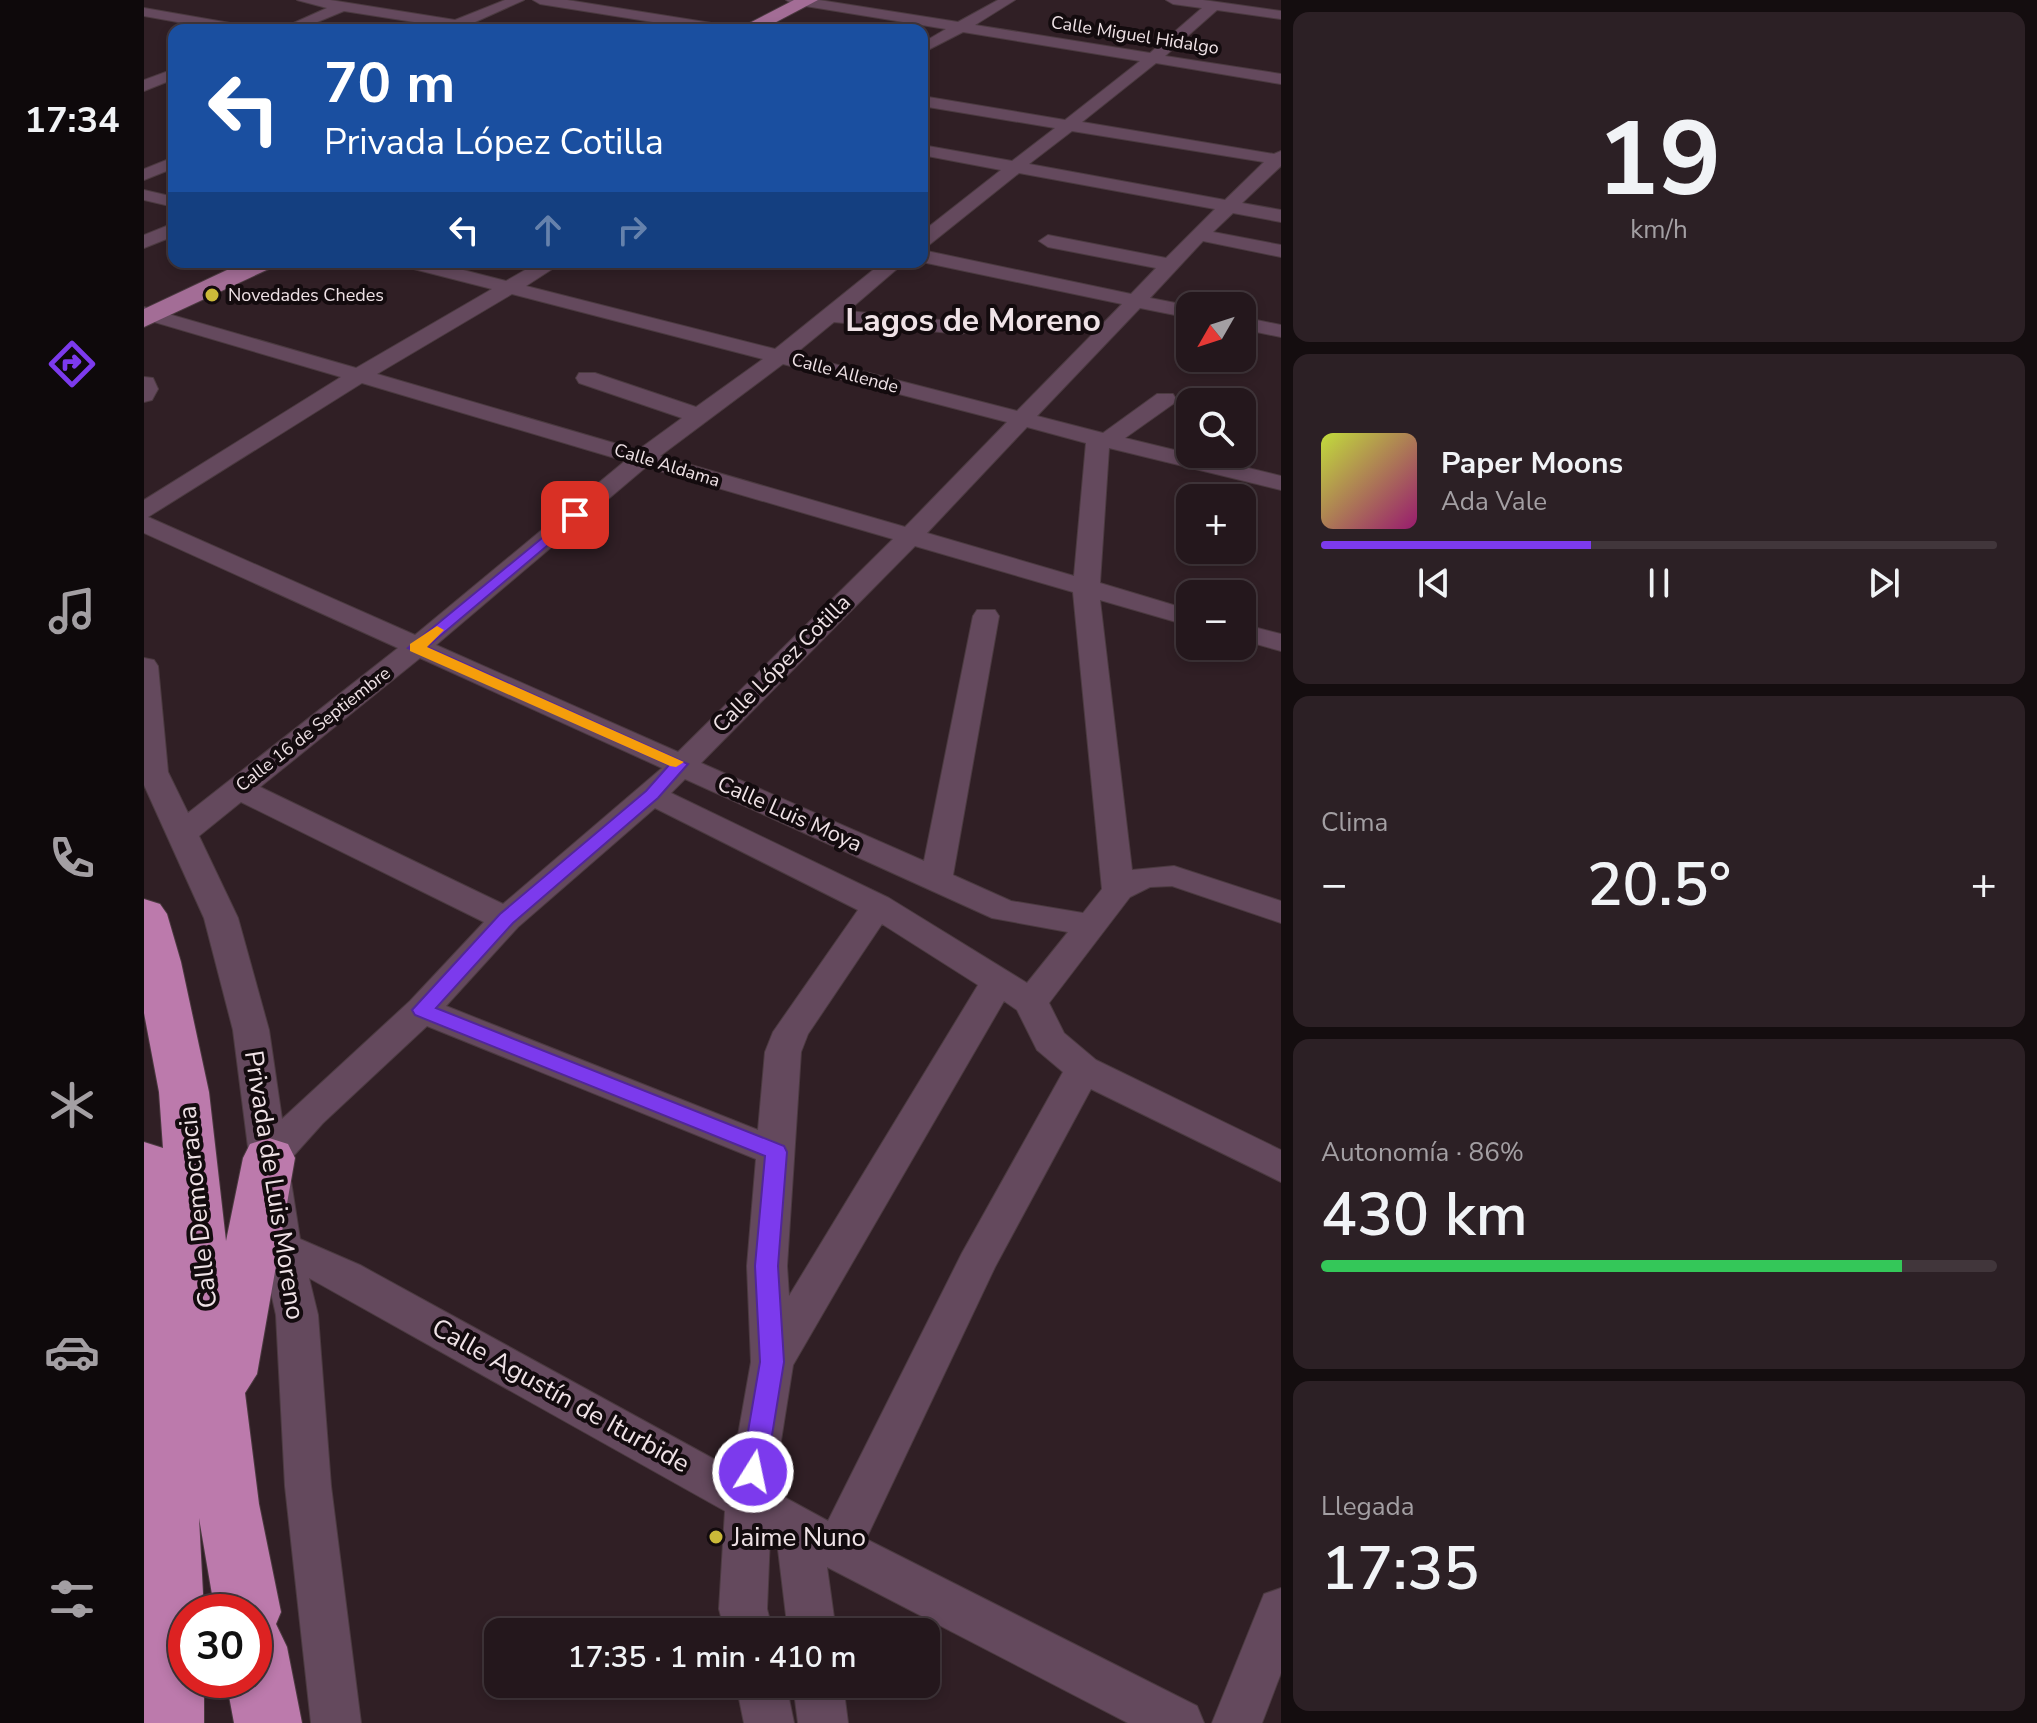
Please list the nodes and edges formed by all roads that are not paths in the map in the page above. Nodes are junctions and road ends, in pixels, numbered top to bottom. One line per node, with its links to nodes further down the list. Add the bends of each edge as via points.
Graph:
1 (184, 0): 12 (street)
2 (304, 0): 10 (street)
3 (360, 0): 10 (street)
4 (517, 0): 18 (street)
5 (540, 0): 14 (street)
6 (1008, 0): 22 (street)
7 (1173, 0): 11 (street)
8 (802, 1): 21 (main road); 22 (street, Calle Miguel Hidalgo)
9 (667, 5): 14 (street)
10 (344, 6): 16 (street); 17 (street)
11 (1213, 6): 13 (street); 24 (street)
12 (145, 13): 15 (street)
13 (1281, 15)
14 (643, 16): 19 (street); 20 (street)
15 (211, 24)
16 (300, 24)
17 (446, 24)
18 (469, 24)
19 (625, 24)
20 (693, 24)
21 (758, 24)
22 (962, 28): 23 (street); 24 (street, Calle Miguel Hidalgo)
23 (928, 46)
24 (1153, 58): 26 (street, Calle Miguel Hidalgo); 29 (street)
25 (168, 78): 27 (street)
26 (1281, 79)
27 (149, 91)
28 (928, 102): 29 (street)
29 (1067, 124): 31 (street); 33 (street)
30 (928, 151): 33 (street)
31 (1280, 158): 37 (street, Calle López Cotilla)
32 (168, 165): 34 (street)
33 (1015, 167): 37 (street); 41 (street)
34 (144, 175)
35 (144, 195): 36 (street)
36 (168, 201)
37 (1229, 206): 38 (street); 40 (street, Calle López Cotilla)
38 (1281, 216)
39 (168, 232): 43 (street)
40 (1199, 235): 44 (street); 46 (street, Calle López Cotilla)
41 (928, 236)
42 (1048, 241): 46 (street)
43 (144, 242)
44 (1281, 251)
45 (928, 257): 52 (street)
46 (1170, 265): 52 (street, Calle López Cotilla)
47 (251, 268): 55 (main road)
48 (432, 268): 51 (street, Calle Allende)
49 (542, 268): 51 (street)
50 (887, 268): 54 (street, Calle 16 de Septiembre)
51 (507, 288): 59 (street, Calle Allende); 60 (street)
52 (1135, 300): 53 (street); 66 (street, Calle López Cotilla)
53 (1176, 309)
54 (828, 315): 57 (street); 59 (street, Calle 16 de Septiembre)
55 (147, 316): 60 (street, Calle Aldama)
56 (1256, 326): 58 (street)
57 (961, 328)
58 (1281, 331)
59 (779, 356): 65 (street, Calle 16 de Septiembre); 66 (street, Calle Allende)
60 (360, 375): 68 (street, Calle Aldama); 70 (street)
61 (587, 378): 65 (street)
62 (145, 383): 63 (street)
63 (144, 395)
64 (1165, 399): 67 (street)
65 (700, 416): 68 (street, Calle 16 de Septiembre)
66 (1022, 419): 67 (street, Calle Allende); 72 (street, Calle López Cotilla)
67 (1103, 440): 69 (street, Calle Allende); 73 (street)
68 (642, 458): 72 (street, Calle Aldama); 78 (street, Calle 16 de Septiembre)
69 (1281, 483)
70 (144, 511)
71 (144, 524): 78 (street, Calle Luis Moya)
72 (908, 538): 73 (street, Calle Aldama); 80 (street, Calle López Cotilla)
73 (1086, 589): 74 (street, Calle Aldama); 85 (street)
74 (1176, 614)
75 (986, 616): 84 (street)
76 (1256, 636): 77 (street)
77 (1281, 643)
78 (416, 648): 80 (street, Calle Luis Moya); 81 (street, Calle 16 de Septiembre)
79 (144, 666): 83 (street, Privada de Luis Moreno, via 153,772)
80 (680, 764): 82 (street, Calle López Cotilla); 84 (street, Calle Luis Moya)
81 (238, 788): 83 (street, Calle 16 de Septiembre); 89 (street)
82 (652, 795): 86 (street, Calle Luis Moya); 89 (street, Calle López Cotilla)
83 (180, 835): 96 (street, Privada de Luis Moreno, via 221,918 251,1030)
84 (936, 880): 90 (street, Calle Luis Moya, via 1004,910)
85 (1118, 890): 87 (street, via 1144,877 1174,876); 90 (street)
86 (877, 906): 91 (street, Calle Luis Moya); 95 (street, via 791,1032 783,1052)
87 (1281, 912)
88 (144, 914): 98 (highway, Calle Democracia, via 184,1092)
89 (506, 919): 93 (street, Calle López Cotilla)
90 (1091, 925): 92 (street)
91 (997, 983): 92 (street, Calle Luis Moya); 101 (street)
92 (1031, 1002): 94 (street, via 1050,1041)
93 (422, 1010): 95 (street); 96 (street, Calle López Cotilla)
94 (1083, 1069): 97 (street); 105 (street)
95 (776, 1152): 101 (street, via 767,1266)
96 (269, 1158): 99 (street, Privada de Luis Moreno); 102 (highway)
97 (1281, 1167)
98 (167, 1169): 100 (highway, Calle Democracia); 102 (highway, Calle Democracia)
99 (281, 1248): 103 (street, Calle Agustín de Iturbide, via 346,1277); 115 (street, Privada de Luis Moreno, via 297,1315 308,1486)
100 (150, 1311): 104 (highway); 113 (highway, Calle Democracia, via 171,1569)
101 (772, 1362): 103 (street)
102 (219, 1419): 104 (highway, Calle Democracia)
103 (749, 1499): 105 (street, Calle Agustín de Iturbide); 108 (street)
104 (228, 1504): 106 (highway)
105 (818, 1539): 109 (street); 118 (street, Calle Agustín de Iturbide)
106 (245, 1594)
107 (1281, 1610): 119 (street)
108 (745, 1618)
109 (813, 1618)
110 (263, 1698): 114 (highway)
111 (764, 1698): 116 (street)
112 (820, 1698): 117 (street)
113 (170, 1723)
114 (268, 1723)
115 (336, 1723)
116 (769, 1723)
117 (823, 1723)
118 (1179, 1723)
119 (1237, 1723)

